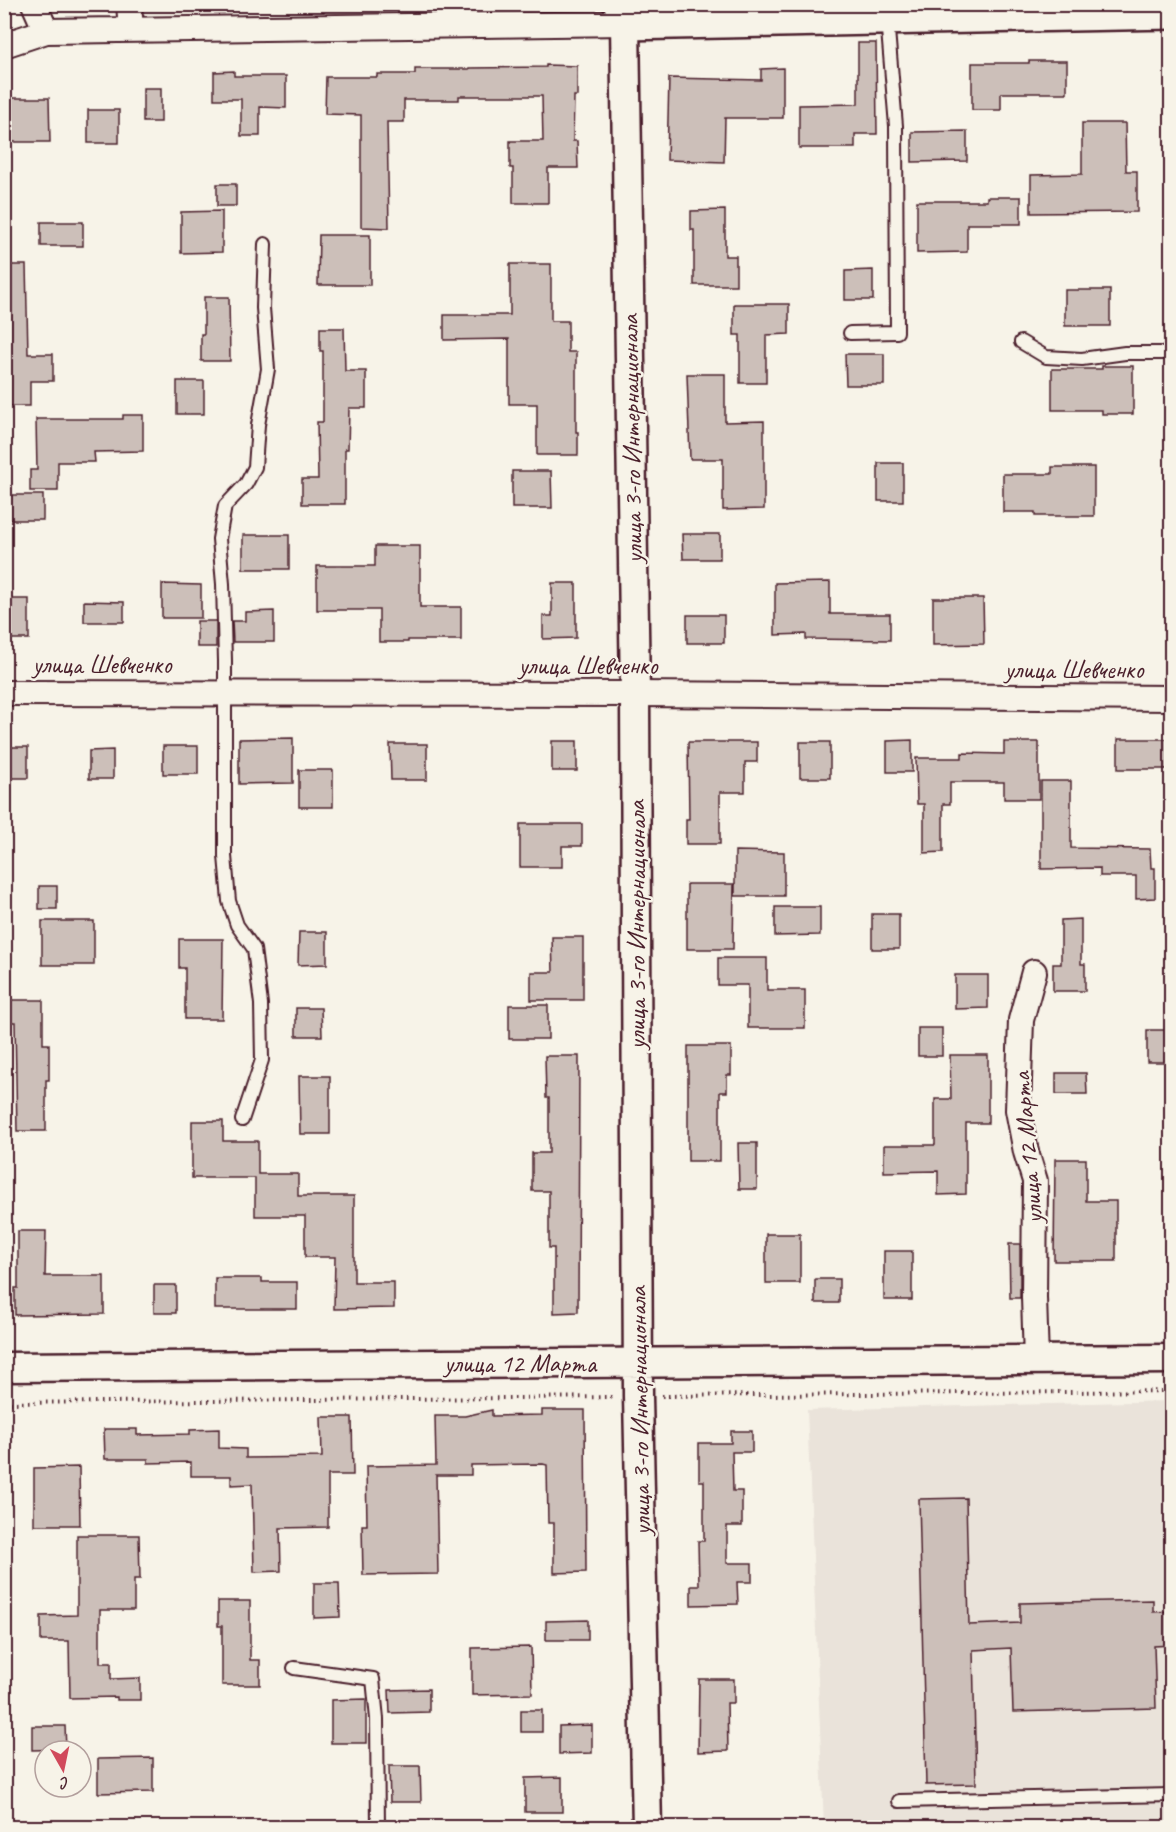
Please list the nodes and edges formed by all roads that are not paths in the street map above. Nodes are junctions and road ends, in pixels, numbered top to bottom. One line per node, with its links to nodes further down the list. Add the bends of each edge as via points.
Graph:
1 (34, 4): 7 (street)
2 (129, 4): 6 (street)
3 (887, 11): 4 (main road); 5 (main road); 10 (lane, via 896,126 897,332)
4 (1172, 12)
5 (623, 14): 6 (street); 15 (street, улица 3-го Интернационала)
6 (131, 30): 7 (street)
7 (46, 31): 8 (street)
8 (4, 45)
9 (266, 244): 14 (lane, via 263,308 268,369 255,467 246,484 225,506 219,539)
10 (850, 333)
11 (1021, 342): 12 (lane, via 1046,357 1082,359 1125,353)
12 (1172, 353)
13 (4, 693): 14 (street, улица Шевченко)
14 (225, 693): 15 (street, улица Шевченко); 18 (lane, via 225,856 229,901 237,925 254,949 261,1004 262,1060)
15 (635, 694): 16 (street, улица Шевченко); 21 (street, улица 3-го Интернационала)
16 (1172, 698)
17 (1034, 972): 20 (street, улица 12 Марта, via 1021,1020 1018,1110 1035,1181)
18 (242, 1120)
19 (1172, 1359): 20 (street, улица 12 Марта)
20 (1036, 1361): 21 (street, улица 12 Марта)
21 (638, 1363): 22 (street, улица 12 Марта); 27 (street, улица 3-го Интернационала)
22 (4, 1367)
23 (294, 1668): 26 (lane, via 373,1679)
24 (1172, 1795): 25 (lane)
25 (899, 1801)
26 (378, 1827)
27 (647, 1827)

